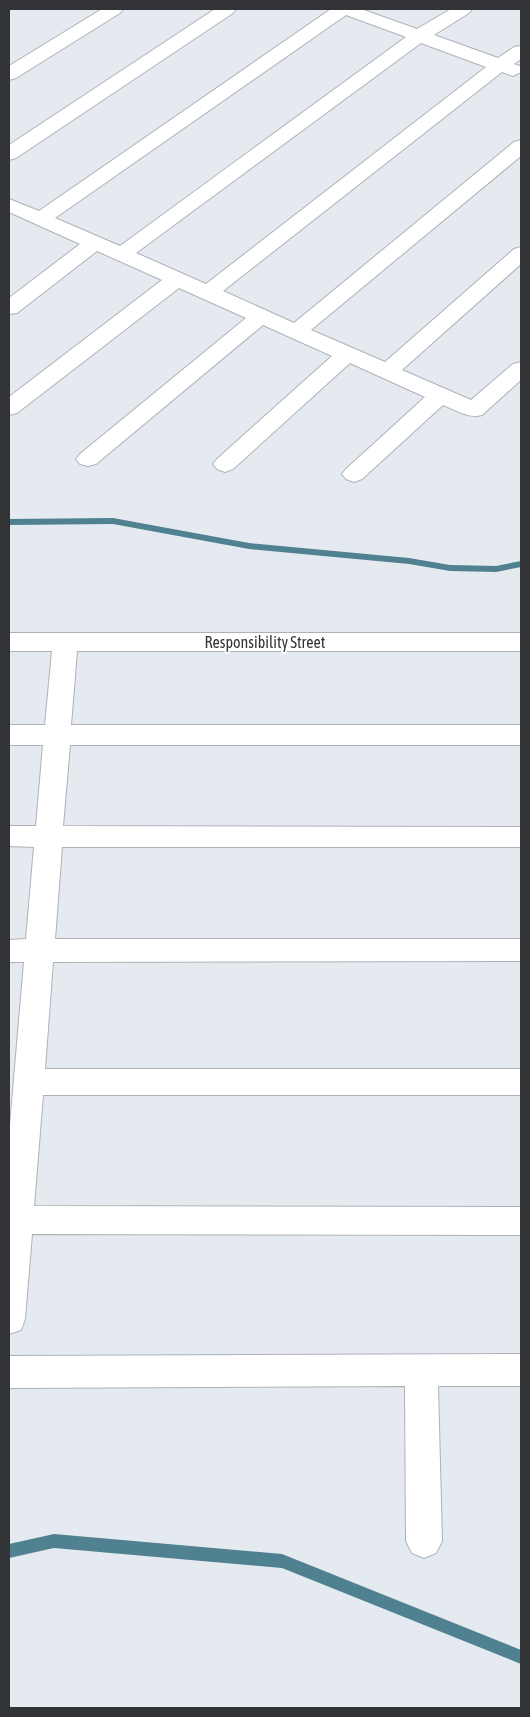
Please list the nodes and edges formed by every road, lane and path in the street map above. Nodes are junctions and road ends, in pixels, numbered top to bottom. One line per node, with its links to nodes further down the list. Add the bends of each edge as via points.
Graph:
1 (114, 9): 9 (street)
2 (226, 9): 11 (street)
3 (344, 9): 5 (street); 12 (street)
4 (463, 9): 5 (street)
5 (419, 36): 7 (street); 15 (street)
6 (521, 51): 7 (street)
7 (500, 65): 8 (street); 17 (street)
8 (521, 73)
9 (9, 74)
10 (521, 146): 20 (street)
11 (9, 154)
12 (20, 214): 13 (street)
13 (95, 244): 15 (street); 18 (street)
14 (521, 253): 23 (street)
15 (121, 255): 16 (street)
16 (177, 279): 17 (street); 25 (street)
17 (208, 293): 19 (street)
18 (9, 308)
19 (261, 316): 20 (street); 26 (street)
20 (296, 332): 21 (street)
21 (347, 354): 23 (street); 27 (street)
22 (521, 368): 24 (street, via 474,410)
23 (387, 372): 24 (street)
24 (440, 395): 28 (street)
25 (9, 408)
26 (88, 459)
27 (225, 464)
28 (354, 474)
29 (9, 642): 30 (street, Responsibility Street)
30 (65, 642): 31 (street, Responsibility Street); 33 (street)
31 (521, 642)
32 (9, 734): 33 (street)
33 (57, 735): 34 (street); 36 (street)
34 (521, 735)
35 (9, 836): 36 (street)
36 (49, 836): 37 (street); 40 (street)
37 (521, 837)
38 (521, 950): 40 (street)
39 (9, 951): 40 (street)
40 (39, 951): 42 (street)
41 (521, 1082): 42 (street)
42 (21, 1094): 44 (street)
43 (521, 1221): 44 (street)
44 (14, 1227): 45 (street)
45 (9, 1319)
46 (421, 1370): 47 (street); 48 (street); 49 (street)
47 (521, 1370)
48 (9, 1372)
49 (424, 1541)

